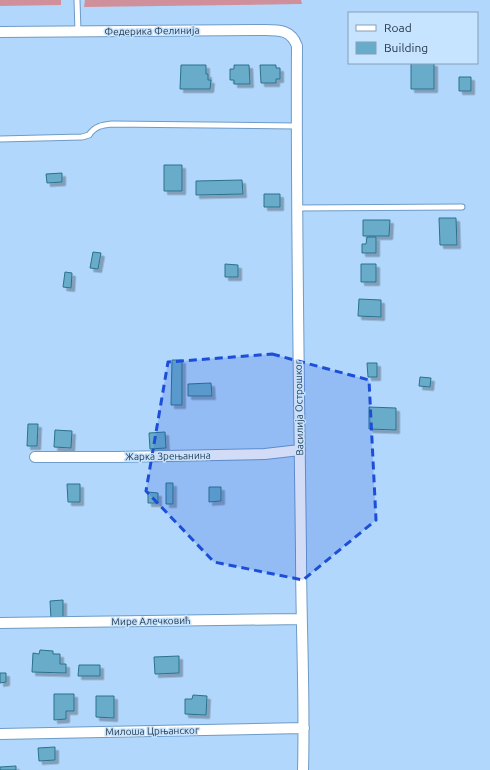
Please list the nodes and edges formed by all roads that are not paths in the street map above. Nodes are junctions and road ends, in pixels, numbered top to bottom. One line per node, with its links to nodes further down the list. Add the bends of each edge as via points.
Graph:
1 (77, 0): 3 (lane)
2 (0, 32): 3 (street, Федерика Фелинија)
3 (78, 32): 4 (street, Федерика Фелинија, via 271,30 290,35)
4 (297, 46): 5 (street, Василија Острошког)
5 (297, 126): 6 (lane, via 112,124 94,128 89,135 82,137); 7 (street, Василија Острошког)
6 (0, 139)
7 (296, 208): 8 (lane); 9 (street, Василија Острошког)
8 (462, 208)
9 (300, 450): 10 (street, Жарка Зрењанина, via 265,454); 11 (street, Василија Острошког)
10 (35, 457)
11 (301, 619): 12 (street, Мире Алечковић); 13 (street, Василија Острошког)
12 (0, 623)
13 (304, 728): 14 (street, Милоша Црњанског); 15 (street, Василија Острошког)
14 (0, 734)
15 (303, 770)

